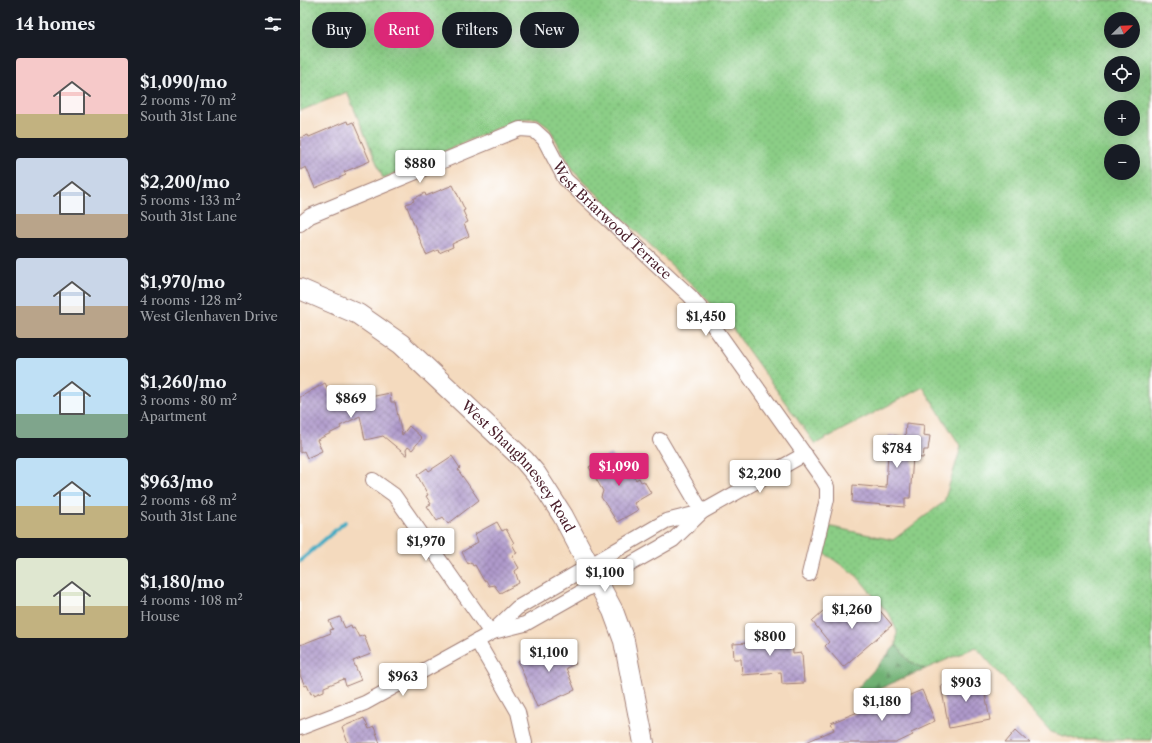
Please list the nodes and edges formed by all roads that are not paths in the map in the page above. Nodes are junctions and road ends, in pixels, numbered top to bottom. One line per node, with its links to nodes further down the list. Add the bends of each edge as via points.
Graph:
1 (300, 224): 4 (street, West Briarwood Terrace, via 310,216 520,129 534,130 544,139 565,179 690,296)
2 (300, 289): 9 (street, West Shaughnessey Road, via 358,314 401,344 524,460 563,516)
3 (660, 440): 6 (street)
4 (805, 454): 6 (street); 10 (street, West Briarwood Terrace, via 827,487 827,499)
5 (373, 480): 13 (street, via 394,495)
6 (702, 512): 7 (street, via 666,521); 8 (street, via 673,540)
7 (642, 535): 8 (street); 9 (street)
8 (652, 552): 9 (street)
9 (594, 574): 11 (street); 12 (street); 17 (street, West Shaughnessey Road, via 613,611 624,641)
10 (810, 574)
11 (542, 593): 12 (street); 13 (street, via 517,608)
12 (551, 609): 13 (street, via 525,624)
13 (491, 633): 14 (street)
14 (477, 641): 15 (street, via 365,703); 16 (street, via 518,712)
15 (300, 728)
16 (525, 743)
17 (644, 743)

